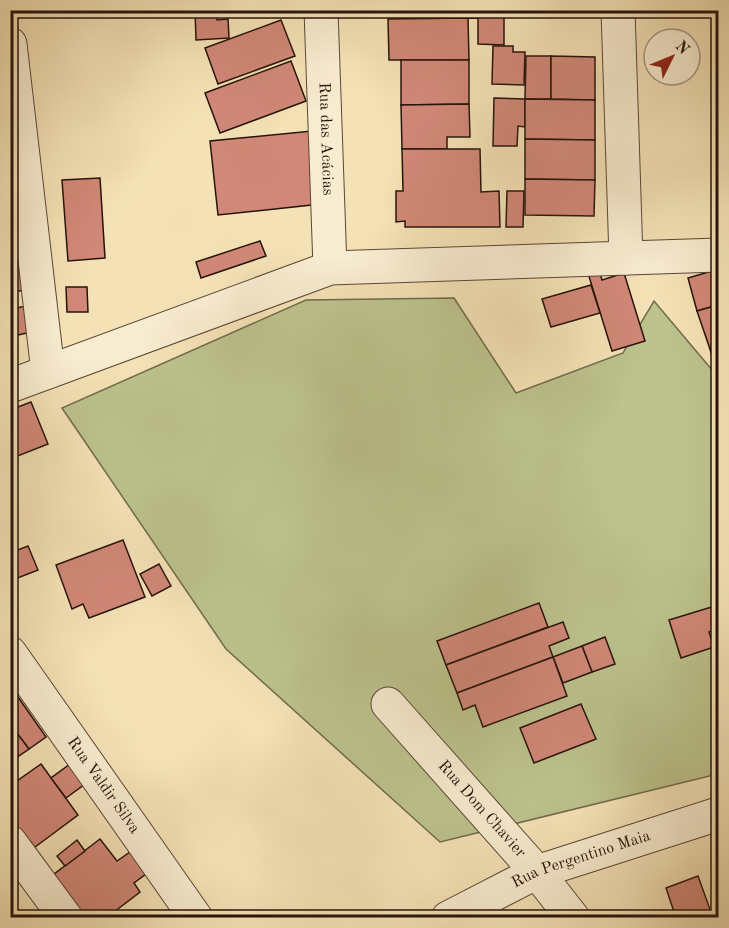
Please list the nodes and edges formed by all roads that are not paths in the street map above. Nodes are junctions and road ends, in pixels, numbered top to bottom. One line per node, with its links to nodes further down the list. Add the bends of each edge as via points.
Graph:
1 (321, 10): 6 (street, Rua das Acácias)
2 (618, 10): 5 (street)
3 (10, 44): 7 (street)
4 (718, 255): 5 (street)
5 (626, 258): 6 (street)
6 (330, 268): 7 (street)
7 (48, 372): 8 (street)
8 (10, 386)
9 (10, 653): 15 (street, Rua Valdir Silva)
10 (388, 704): 13 (street, Rua Dom Chavier)
11 (718, 814): 13 (street, Rua Pergentino Maia)
12 (10, 842): 14 (street)
13 (537, 872): 16 (street, Rua Pergentino Maia); 17 (street, Rua Dom Chavier)
14 (66, 918)
15 (196, 918)
16 (448, 918)
17 (573, 918)

